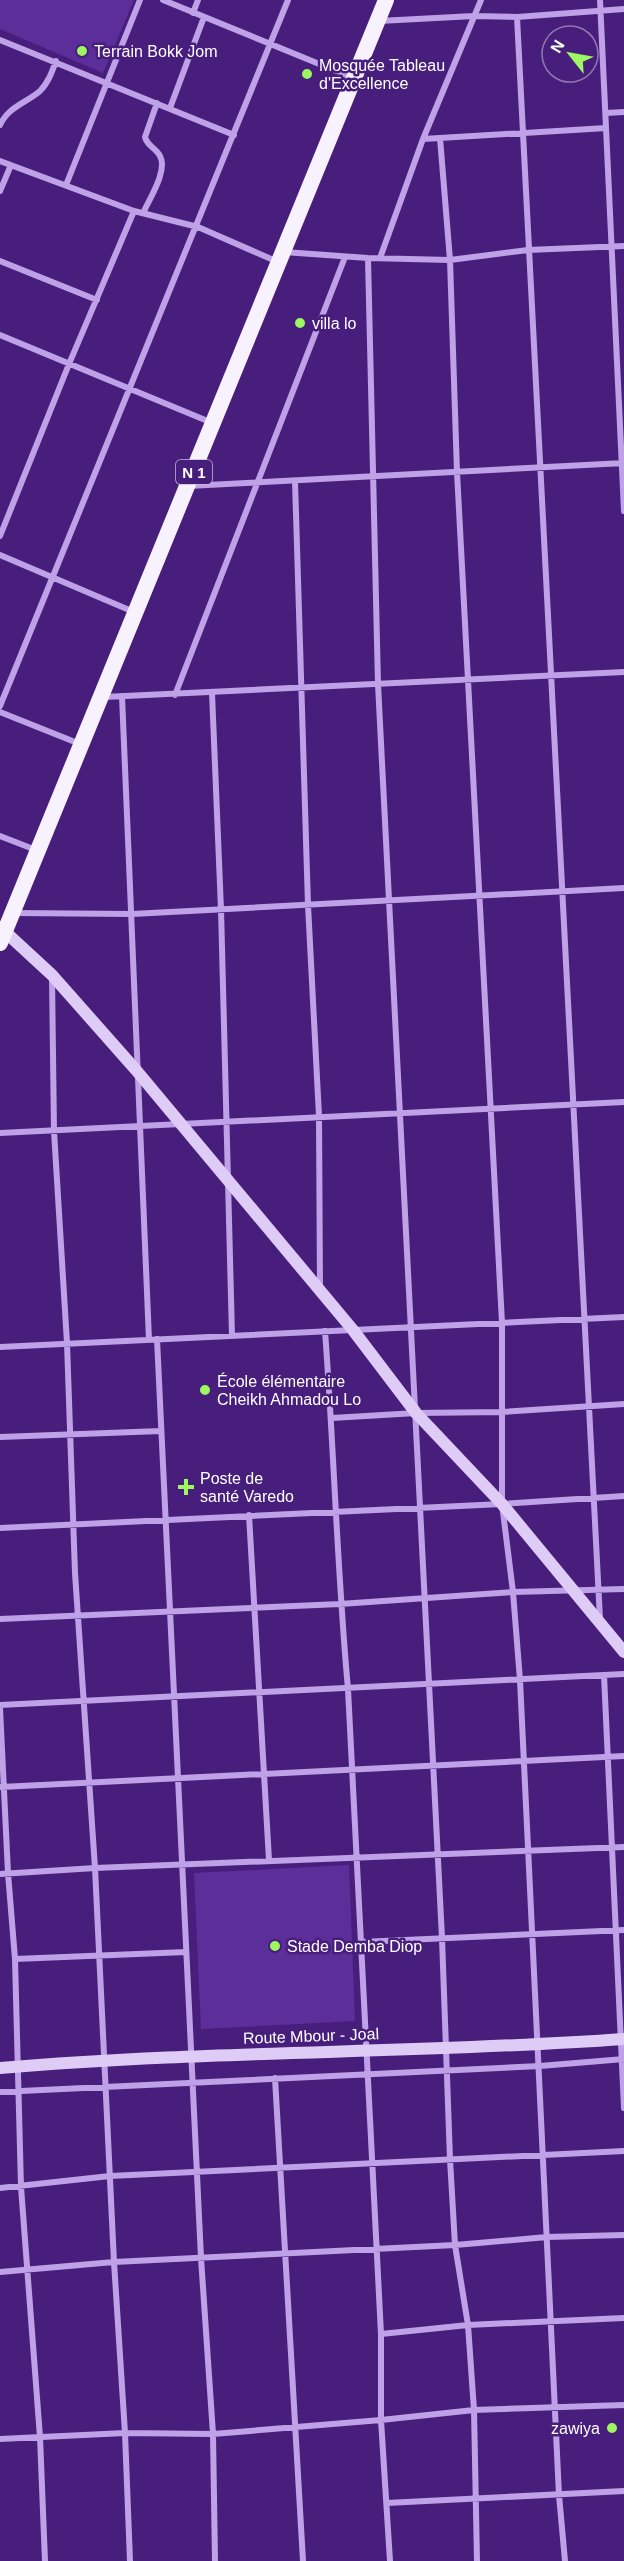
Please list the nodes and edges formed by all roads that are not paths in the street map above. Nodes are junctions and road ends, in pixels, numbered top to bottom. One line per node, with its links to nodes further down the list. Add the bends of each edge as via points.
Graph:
1 (140, 0): 19 (street)
2 (163, 0): 10 (street)
3 (198, 0): 10 (street)
4 (288, 0): 16 (street)
5 (387, 0): 14 (highway, N 1)
6 (481, 0): 11 (street)
7 (600, 0): 9 (street)
8 (624, 9): 9 (street)
9 (601, 10): 13 (street); 23 (street)
10 (193, 12): 12 (street)
11 (474, 16): 13 (street); 14 (street); 29 (street)
12 (204, 17): 16 (street); 21 (street)
13 (517, 17): 26 (street)
14 (378, 21): 18 (highway, N 1)
15 (0, 40): 17 (street)
16 (270, 45): 18 (street); 27 (street)
17 (56, 61): 19 (street); 24 (street, via 47,83 10,111)
18 (355, 79): 40 (highway, N 1)
19 (108, 82): 20 (street); 32 (street)
20 (157, 103): 21 (street); 35 (street, via 145,137 159,154 162,166)
21 (170, 108): 27 (street)
22 (624, 112): 23 (street)
23 (606, 113): 25 (street)
24 (0, 125)
25 (606, 128): 26 (street); 37 (street)
26 (521, 133): 28 (street); 39 (street)
27 (234, 135): 36 (street)
28 (440, 138): 29 (street); 44 (street)
29 (423, 140): 43 (street)
30 (0, 161): 31 (street)
31 (11, 165): 32 (street); 33 (street)
32 (66, 185): 34 (street)
33 (0, 191)
34 (134, 211): 35 (street); 46 (street)
35 (144, 211): 36 (street)
36 (198, 227): 40 (street); 49 (street)
37 (612, 246): 38 (street); 39 (street); 51 (street)
38 (624, 246)
39 (528, 250): 44 (street); 52 (street)
40 (281, 257): 41 (street); 50 (highway, N 1)
41 (345, 257): 42 (street); 56 (street)
42 (368, 258): 43 (street); 54 (street)
43 (380, 258): 44 (street)
44 (450, 260): 53 (street)
45 (0, 261): 46 (street)
46 (97, 300): 48 (street)
47 (0, 336): 48 (street)
48 (69, 364): 49 (street); 59 (street)
49 (130, 388): 50 (street); 61 (street)
50 (214, 423): 57 (highway, N 1)
51 (623, 463): 52 (street); 58 (street)
52 (539, 468): 53 (street); 64 (street)
53 (457, 472): 54 (street); 65 (street)
54 (373, 478): 55 (street); 66 (street)
55 (295, 481): 56 (street); 67 (street)
56 (257, 482): 57 (street); 69 (street)
57 (188, 486): 62 (highway, N 1)
58 (624, 511)
59 (0, 536)
60 (0, 555): 61 (street)
61 (54, 578): 62 (street); 72 (street)
62 (135, 613): 71 (highway, N 1)
63 (624, 672): 64 (street)
64 (550, 675): 65 (street); 78 (street)
65 (468, 680): 66 (street); 79 (street)
66 (378, 684): 67 (street); 80 (street)
67 (301, 688): 68 (street); 81 (street)
68 (212, 693): 69 (street); 82 (street)
69 (175, 695): 70 (street)
70 (122, 696): 71 (street); 84 (street)
71 (101, 697): 74 (highway, N 1)
72 (0, 706)
73 (0, 712): 74 (street)
74 (81, 744): 76 (highway, N 1)
75 (0, 836): 76 (street)
76 (37, 851): 83 (highway, N 1)
77 (624, 888): 78 (street)
78 (562, 891): 79 (street); 89 (street)
79 (479, 896): 80 (street); 90 (street)
80 (389, 901): 81 (street); 91 (street)
81 (308, 904): 82 (street); 92 (street)
82 (221, 909): 84 (street); 93 (street)
83 (11, 913): 84 (street); 85 (highway, N 1)
84 (132, 914): 87 (street)
85 (2, 933): 86 (main road)
86 (52, 975): 87 (main road); 96 (street)
87 (136, 1070): 94 (main road); 95 (street)
88 (624, 1102): 89 (street)
89 (574, 1104): 90 (street); 101 (street)
90 (490, 1108): 91 (street); 102 (street)
91 (399, 1112): 92 (street); 103 (street)
92 (319, 1116): 93 (street); 99 (street)
93 (226, 1121): 94 (street); 98 (street)
94 (180, 1123): 95 (street); 98 (main road)
95 (139, 1126): 96 (street); 107 (street)
96 (54, 1131): 97 (street); 109 (street)
97 (0, 1133)
98 (226, 1178): 99 (main road); 106 (street)
99 (320, 1289): 104 (main road)
100 (624, 1317): 101 (street)
101 (585, 1319): 102 (street); 112 (street)
102 (502, 1323): 103 (street); 114 (street)
103 (410, 1328): 104 (street); 113 (street)
104 (353, 1330): 105 (street); 113 (main road)
105 (325, 1331): 106 (street); 115 (street)
106 (232, 1336): 108 (street)
107 (149, 1340): 108 (street); 109 (street)
108 (157, 1340): 116 (street)
109 (67, 1343): 110 (street); 117 (street)
110 (0, 1347)
111 (624, 1404): 112 (street)
112 (590, 1406): 114 (street); 120 (street)
113 (416, 1413): 114 (street); 115 (street); 121 (main road); 122 (street)
114 (502, 1413): 121 (street)
115 (332, 1418): 123 (street)
116 (161, 1431): 117 (street); 125 (street)
117 (69, 1434): 118 (street); 126 (street)
118 (0, 1437)
119 (624, 1496): 120 (street)
120 (594, 1498): 121 (street); 129 (street)
121 (502, 1504): 122 (street); 130 (main road); 131 (street)
122 (418, 1507): 123 (street); 132 (street)
123 (334, 1511): 124 (street); 133 (street)
124 (249, 1515): 125 (street); 134 (street)
125 (166, 1518): 126 (street); 135 (street)
126 (74, 1524): 127 (street); 136 (street)
127 (0, 1528)
128 (624, 1589): 129 (street)
129 (600, 1590): 130 (street); 138 (street)
130 (573, 1591): 131 (street); 138 (main road)
131 (513, 1592): 132 (street); 142 (street)
132 (424, 1598): 133 (street); 143 (street)
133 (340, 1604): 134 (street); 144 (street)
134 (254, 1606): 135 (street); 145 (street)
135 (170, 1610): 136 (street); 146 (street)
136 (77, 1617): 137 (street); 147 (street)
137 (0, 1619)
138 (600, 1624): 139 (main road)
139 (624, 1652)
140 (624, 1674): 141 (street)
141 (604, 1675): 142 (street); 150 (street)
142 (520, 1680): 143 (street); 151 (street)
143 (429, 1684): 144 (street); 152 (street)
144 (348, 1689): 145 (street); 153 (street)
145 (258, 1692): 146 (street); 154 (street)
146 (174, 1697): 147 (street); 155 (street)
147 (84, 1701): 148 (street); 156 (street)
148 (0, 1707): 157 (street)
149 (624, 1756): 150 (street)
150 (608, 1757): 151 (street); 158 (street)
151 (525, 1761): 152 (street); 160 (street)
152 (433, 1766): 153 (street); 161 (street)
153 (352, 1770): 154 (street); 162 (street)
154 (263, 1774): 155 (street); 163 (street)
155 (178, 1778): 156 (street); 164 (street)
156 (89, 1782): 157 (street); 165 (street)
157 (2, 1787): 166 (street)
158 (612, 1847): 159 (street); 160 (street); 168 (street)
159 (624, 1847)
160 (529, 1851): 161 (street); 170 (street)
161 (438, 1856): 162 (street); 171 (street)
162 (357, 1859): 163 (street); 172 (street)
163 (269, 1860): 164 (street)
164 (182, 1865): 165 (street); 173 (street)
165 (95, 1868): 166 (street); 174 (street)
166 (8, 1873): 167 (street); 175 (street)
167 (0, 1874)
168 (616, 1930): 169 (street); 170 (street); 176 (street)
169 (624, 1930)
170 (534, 1934): 171 (street); 177 (street)
171 (442, 1938): 172 (street); 178 (street)
172 (361, 1942): 179 (street)
173 (186, 1952): 174 (street); 180 (street)
174 (99, 1956): 175 (street); 182 (street)
175 (15, 1959): 184 (street)
176 (622, 2039): 177 (main road, Route Mbour - Joal); 181 (street)
177 (539, 2043): 178 (main road, Route Mbour - Joal); 183 (street)
178 (447, 2048): 179 (main road, Route Mbour - Joal); 186 (street)
179 (366, 2050): 180 (main road, Route Mbour - Joal); 187 (street)
180 (191, 2058): 182 (main road, Route Mbour - Joal); 189 (street)
181 (623, 2059): 183 (street); 193 (street)
182 (104, 2061): 184 (main road, Route Mbour - Joal); 190 (street)
183 (540, 2066): 186 (street); 195 (street)
184 (17, 2067): 185 (main road, Route Mbour - Joal); 191 (street)
185 (0, 2068)
186 (447, 2070): 187 (street); 196 (street)
187 (367, 2073): 188 (street); 197 (street)
188 (275, 2078): 189 (street); 198 (street)
189 (193, 2082): 190 (street); 199 (street)
190 (105, 2087): 191 (street); 200 (street)
191 (19, 2091): 192 (street); 201 (street)
192 (0, 2092)
193 (624, 2108)
194 (624, 2151): 195 (street)
195 (542, 2155): 196 (street); 204 (street)
196 (450, 2159): 197 (street); 205 (street)
197 (372, 2163): 198 (street); 206 (street)
198 (282, 2167): 199 (street); 207 (street)
199 (197, 2172): 200 (street); 208 (street)
200 (110, 2176): 201 (street); 209 (street)
201 (21, 2187): 202 (street); 210 (street)
202 (0, 2188)
203 (624, 2235): 204 (street)
204 (547, 2237): 205 (street); 213 (street)
205 (455, 2245): 206 (street); 214 (street)
206 (375, 2249): 207 (street); 215 (street)
207 (287, 2253): 208 (street); 220 (street)
208 (201, 2258): 209 (street); 222 (street)
209 (114, 2262): 210 (street); 221 (street)
210 (26, 2271): 211 (street); 223 (street)
211 (0, 2272)
212 (624, 2318): 213 (street)
213 (552, 2322): 214 (street); 217 (street)
214 (468, 2325): 215 (street); 218 (street)
215 (381, 2334): 219 (street)
216 (624, 2404): 217 (street)
217 (557, 2408): 218 (street); 226 (street)
218 (474, 2409): 219 (street); 227 (street)
219 (381, 2420): 220 (street); 228 (street)
220 (294, 2427): 222 (street); 232 (street)
221 (125, 2433): 222 (street); 223 (street); 230 (street)
222 (213, 2434): 231 (street)
223 (40, 2438): 224 (street); 229 (street)
224 (0, 2439)
225 (624, 2491): 226 (street)
226 (560, 2495): 227 (street); 235 (street)
227 (475, 2498): 228 (street); 234 (street)
228 (387, 2503): 233 (street)
229 (45, 2561)
230 (130, 2561)
231 (215, 2561)
232 (303, 2561)
233 (390, 2561)
234 (477, 2561)
235 (565, 2561)

